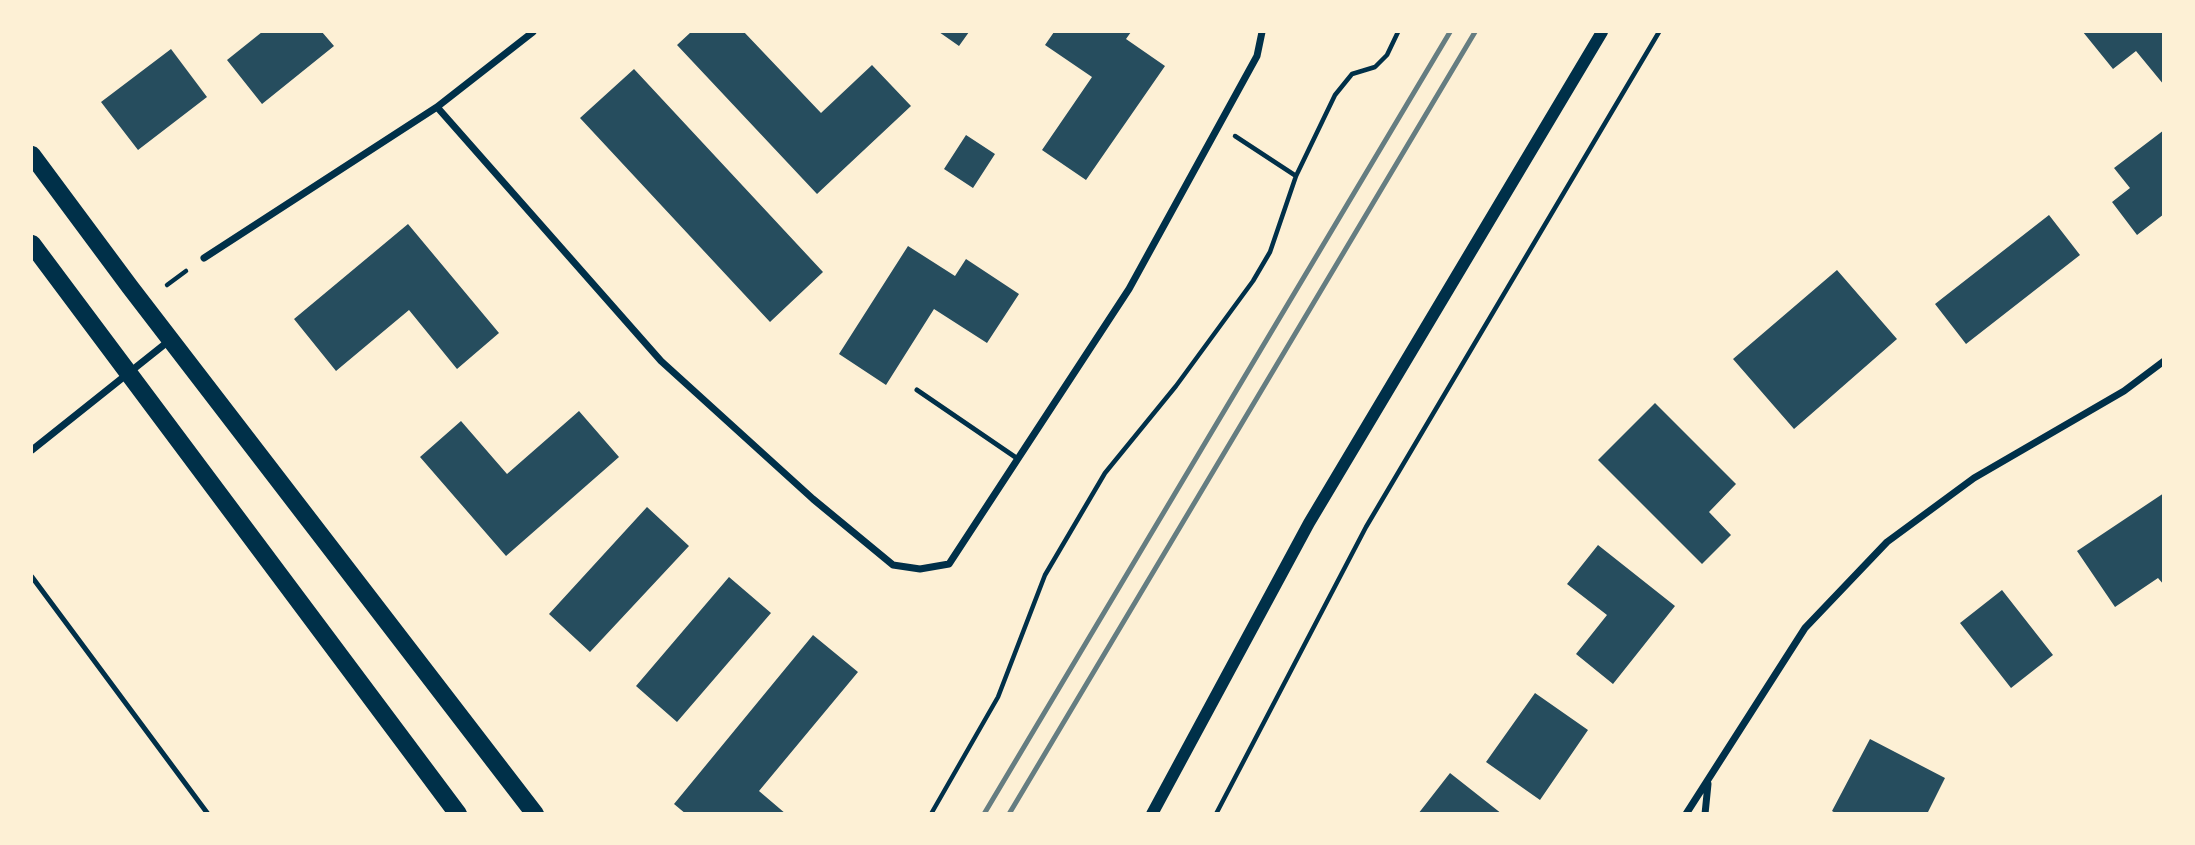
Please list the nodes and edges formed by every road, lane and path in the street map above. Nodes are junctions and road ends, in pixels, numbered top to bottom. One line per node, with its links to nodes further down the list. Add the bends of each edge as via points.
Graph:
1 (534, 32): 6 (street)
2 (1262, 32): 7 (street, via 1257,56)
3 (1398, 32): 9 (path, via 1387,55 1375,66 1352,74 1335,95)
4 (1602, 32): 24 (street, via 1309,523)
5 (1659, 32): 25 (path, via 1366,527)
6 (437, 107): 11 (street); 17 (street, via 661,362 893,565 920,569 949,564)
7 (1219, 125): 9 (path); 17 (street, via 1129,289)
8 (32, 155): 12 (main road)
9 (1296, 176): 23 (path, via 1270,252 1253,281 1105,473 1045,575 998,697)
10 (32, 244): 14 (main road)
11 (204, 258)
12 (170, 340): 14 (street); 22 (main road)
13 (2164, 361): 19 (street, via 2124,391 1974,478 1887,542 1805,628)
14 (128, 374): 16 (street); 21 (main road)
15 (917, 390): 17 (lane)
16 (32, 450)
17 (1018, 459)
18 (32, 578): 20 (lane)
19 (1709, 779): 26 (street); 27 (street)
20 (208, 814)
21 (458, 814)
22 (536, 814)
23 (931, 814)
24 (1152, 814)
25 (1216, 814)
26 (1686, 814)
27 (1705, 814)

